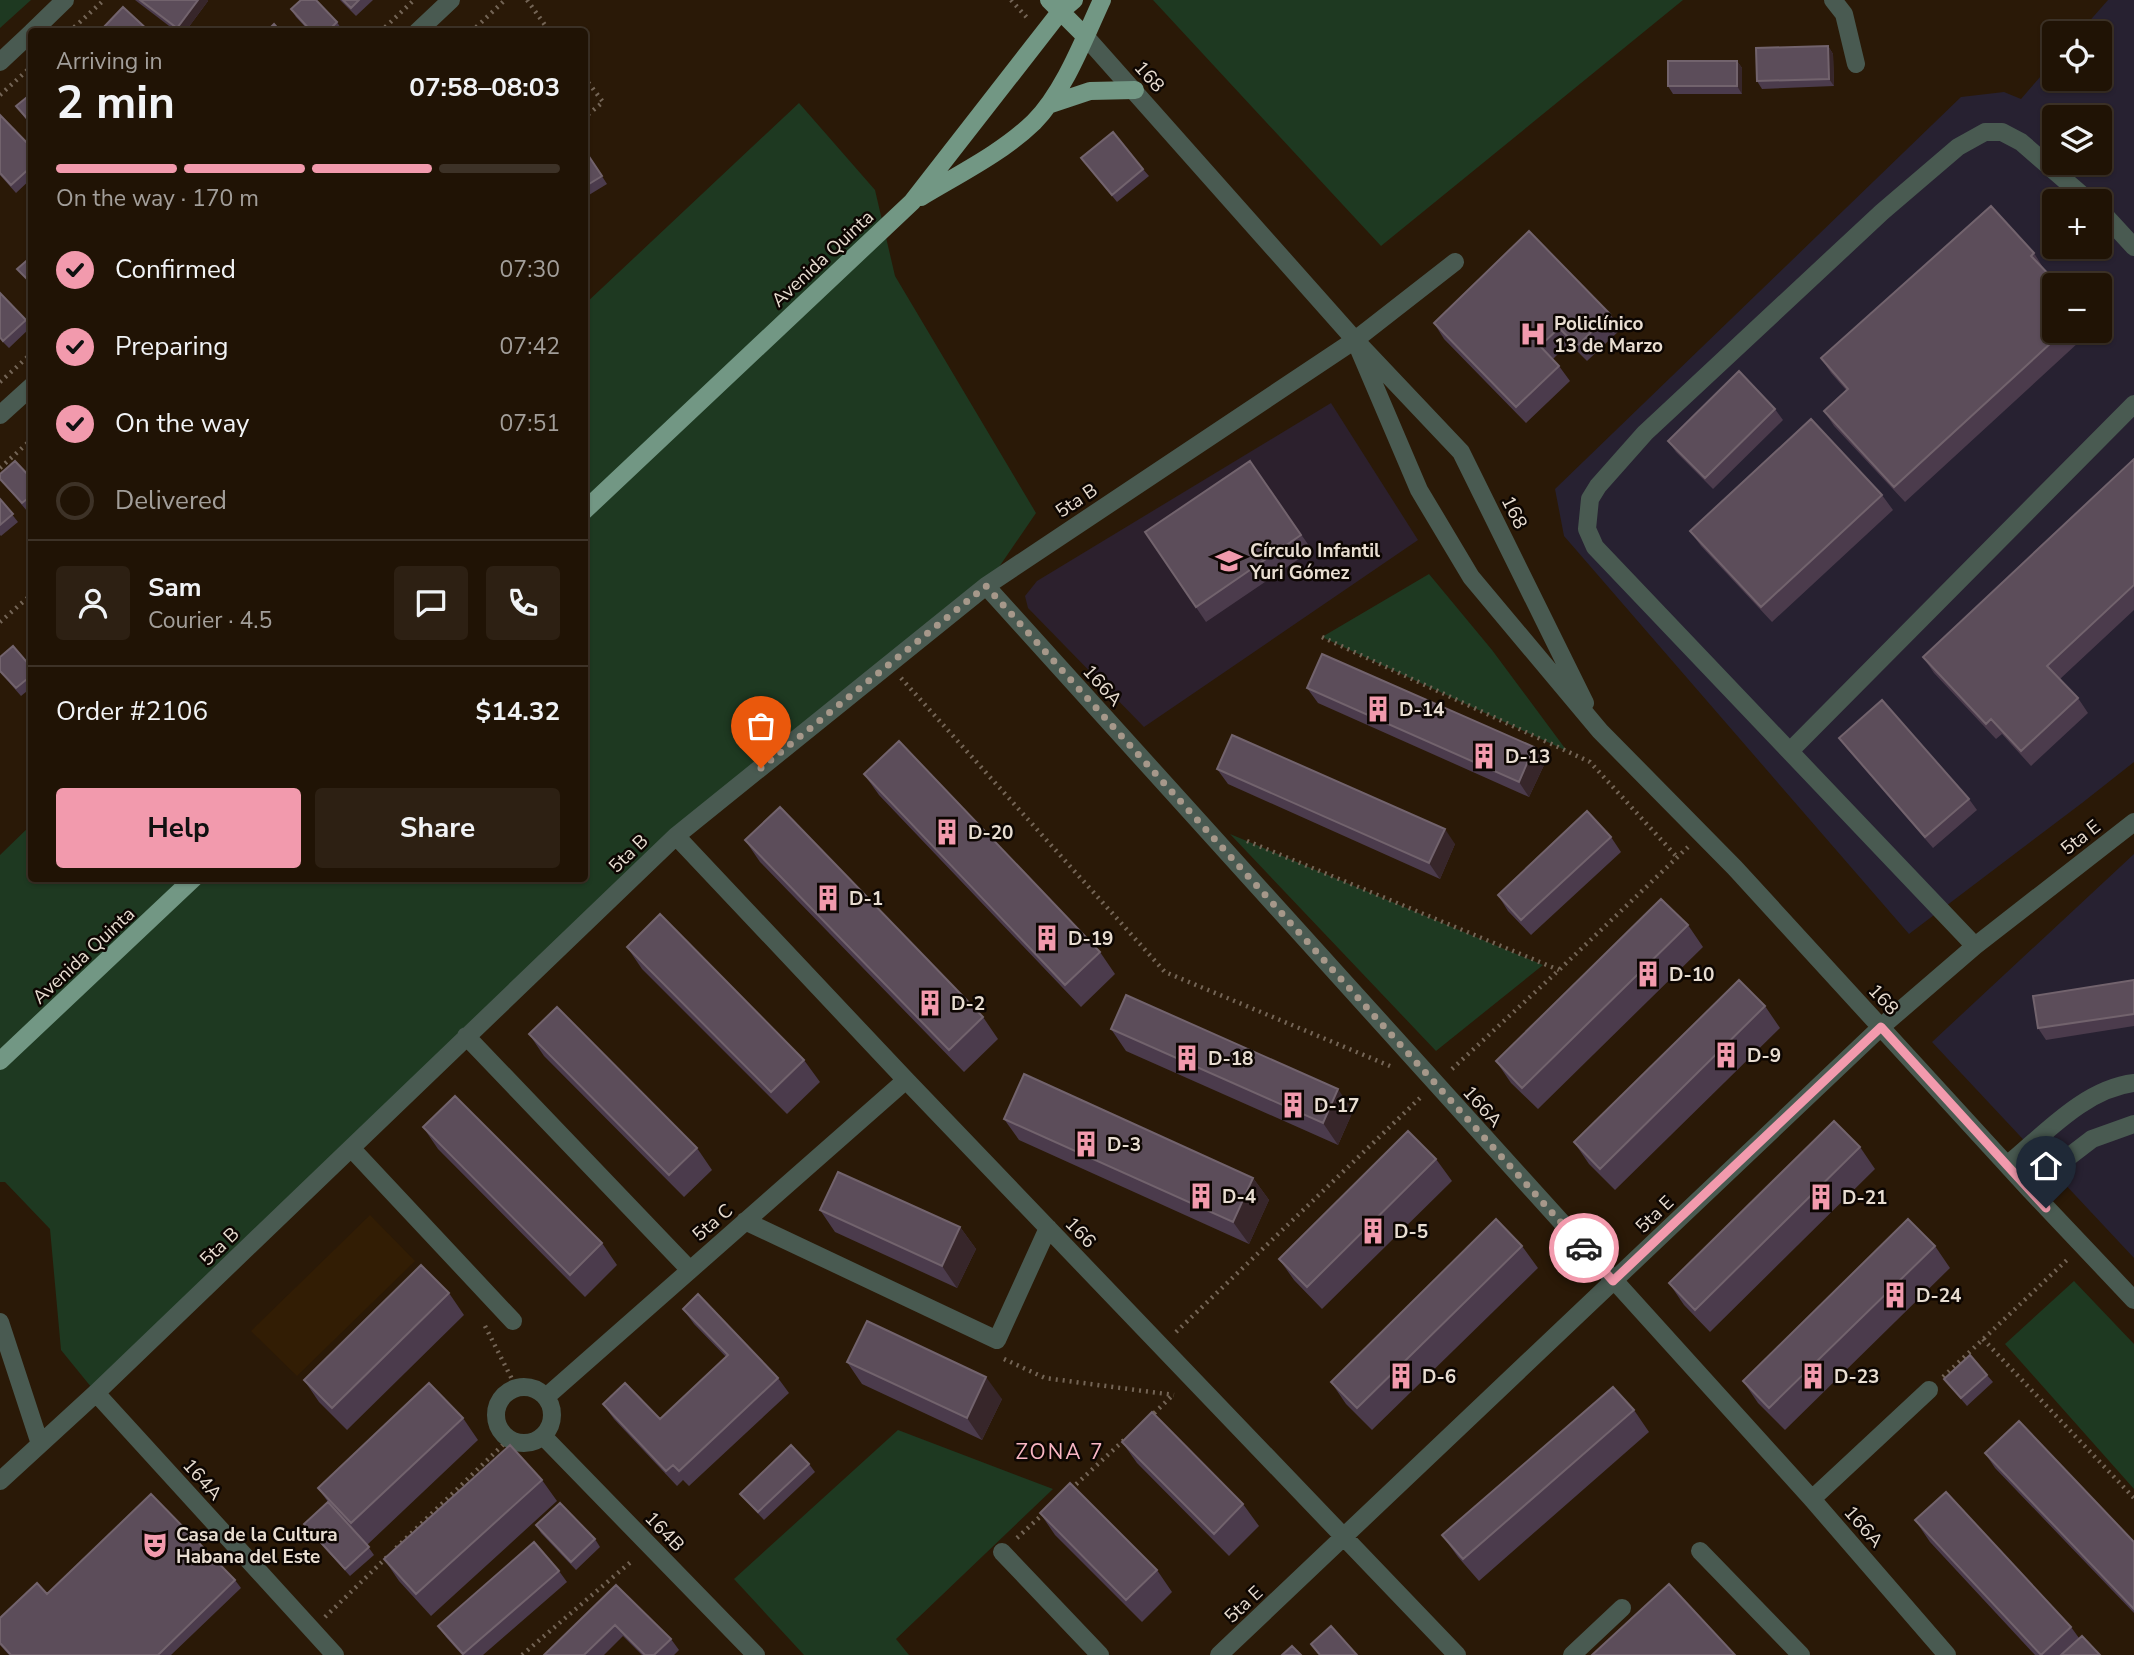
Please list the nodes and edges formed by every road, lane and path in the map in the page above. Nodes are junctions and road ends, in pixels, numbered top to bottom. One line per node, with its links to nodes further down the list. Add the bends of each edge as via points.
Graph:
1 (65, 0): 10 (street)
2 (104, 0): 11 (path)
3 (414, 0): 12 (path)
4 (451, 0): 13 (street)
5 (505, 0): 14 (path)
6 (527, 0): 15 (path)
7 (1102, 0): 17 (main road)
8 (1833, 0): 19 (street, via 1844,14)
9 (1061, 4): 17 (main road, 168); 27 (main road, Avenida Quinta)
10 (36, 28)
11 (73, 28)
12 (384, 28)
13 (421, 28)
14 (475, 28)
15 (547, 28)
16 (28, 36): 18 (street)
17 (1085, 36): 22 (street, 168); 24 (main road)
18 (0, 62)
19 (1856, 64)
20 (28, 70): 23 (path)
21 (588, 82): 25 (path, via 603,102)
22 (1135, 90): 24 (main road, via 1090,91); 31 (street, 168)
23 (0, 95)
24 (1048, 105): 27 (main road, via 1033,123 986,158)
25 (588, 115)
26 (2076, 189): 46 (street, via 2021,142 2002,132 1985,132 1958,146 1645,433 1590,499 1587,529 1595,547)
27 (912, 202): 39 (main road, Avenida Quinta)
28 (2112, 223): 29 (street)
29 (2134, 247)
30 (1455, 262): 31 (street, 5ta B)
31 (1355, 340): 40 (street, 5ta B); 45 (street, 168, via 1419,490 1471,576); 45 (street, 168, via 1461,452)
32 (28, 357): 33 (path)
33 (0, 382)
34 (28, 390): 36 (street)
35 (2134, 404): 46 (street)
36 (0, 415)
37 (28, 443): 38 (path)
38 (0, 468)
39 (588, 507)
40 (986, 586): 44 (street, 5ta B); 68 (street, 166A)
41 (28, 598): 42 (path)
42 (0, 622)
43 (1322, 637): 50 (path, via 1590,762)
44 (888, 665): 48 (street, 5ta B); 57 (path, via 1165,972)
45 (1600, 731): 54 (street, 168, via 1735,868)
46 (1790, 751): 52 (street)
47 (2134, 822): 52 (street, 5ta E)
48 (676, 836): 55 (street, 5ta B); 58 (street, 166)
49 (1243, 839): 53 (path)
50 (1677, 857)
51 (190, 882): 56 (main road, Avenida Quinta)
52 (1975, 946): 54 (street, 5ta E)
53 (1559, 970)
54 (1881, 1027): 62 (street, 168); 68 (street, 5ta E)
55 (466, 1035): 61 (street, 5ta B); 67 (street)
56 (0, 1061)
57 (1396, 1068)
58 (906, 1080): 64 (street, 5ta C); 65 (street, 166)
59 (2134, 1083): 62 (street, via 2084,1102)
60 (2134, 1124): 63 (street, via 2092,1139)
61 (351, 1148): 70 (street); 75 (street, 5ta B)
62 (2007, 1165): 63 (street, 168)
63 (2028, 1188): 66 (street, 168)
64 (745, 1221): 65 (street, via 997,1340); 67 (street, 5ta C)
65 (1048, 1228): 73 (street, 166)
66 (2083, 1246): 69 (street, 168); 72 (path)
67 (689, 1269): 76 (street, 5ta C)
68 (1613, 1281): 85 (street, 166A); 87 (street, 5ta E)
69 (2134, 1300)
70 (513, 1321)
71 (0, 1322): 81 (street)
72 (1983, 1339): 74 (path); 84 (path)
73 (1192, 1378): 77 (path); 87 (street, 166)
74 (1929, 1390): 85 (street)
75 (96, 1393): 81 (street, 5ta B); 92 (street, 164A)
76 (546, 1397): 79 (street, via 552,1420); 80 (street, via 526,1387 508,1391 501,1398 496,1416)
77 (1143, 1423)
78 (1133, 1432): 83 (path)
79 (542, 1436): 80 (street, via 522,1443); 88 (street, 164B)
80 (509, 1439): 92 (path)
81 (40, 1444): 82 (street, 5ta B)
82 (0, 1480)
83 (1063, 1496)
84 (2134, 1498)
85 (1812, 1499): 101 (street, 166A)
86 (1053, 1506): 90 (path)
87 (1344, 1536): 97 (street, 5ta E); 98 (street, 166)
88 (650, 1545): 94 (path); 95 (street, 164B)
89 (1700, 1551): 100 (street)
90 (1002, 1552): 96 (street)
91 (1622, 1608): 99 (street)
92 (312, 1629): 93 (street, 164A)
93 (335, 1655)
94 (522, 1655)
95 (756, 1655)
96 (1100, 1655)
97 (1219, 1655)
98 (1457, 1655)
99 (1572, 1655)
100 (1801, 1655)
101 (1947, 1655)

